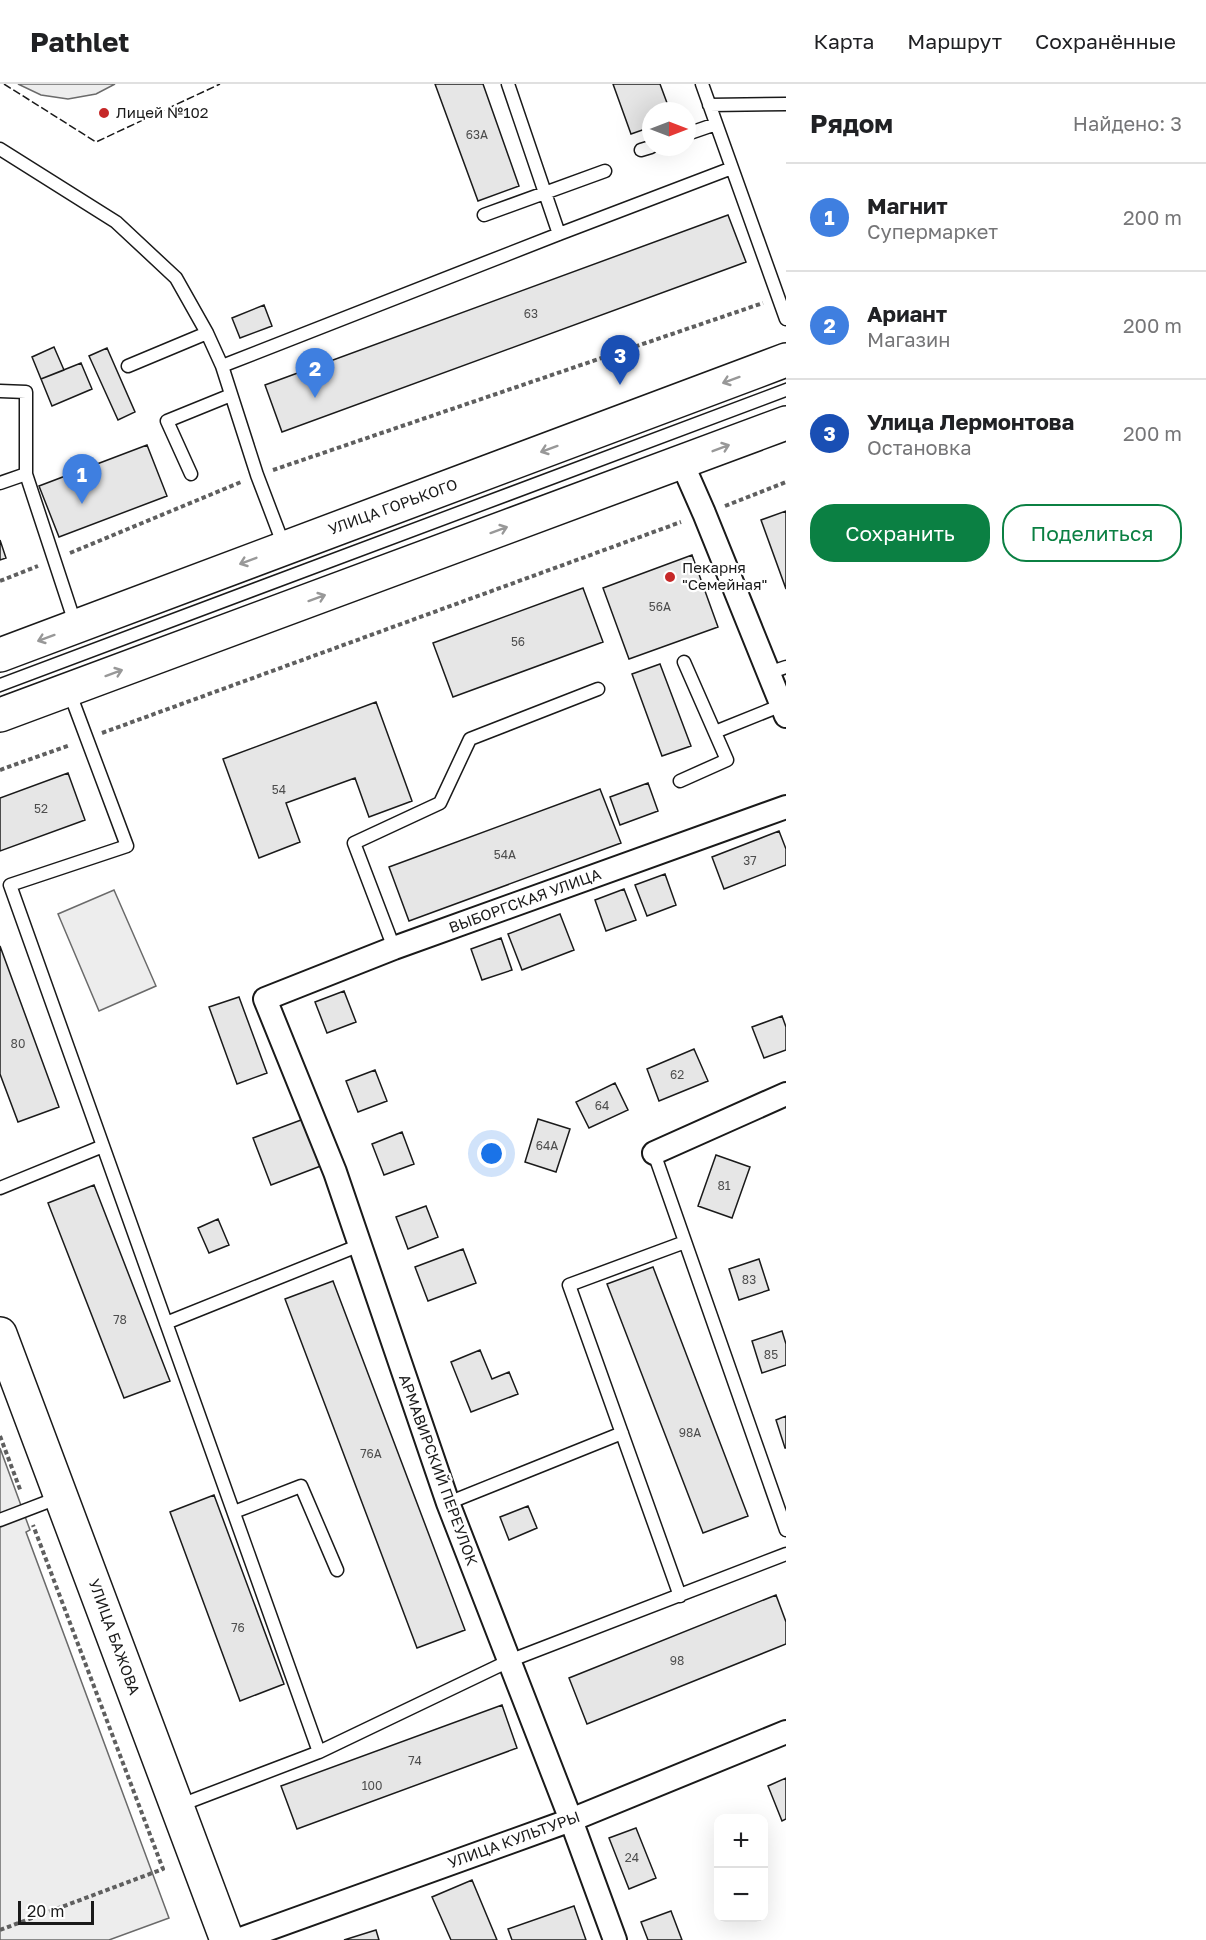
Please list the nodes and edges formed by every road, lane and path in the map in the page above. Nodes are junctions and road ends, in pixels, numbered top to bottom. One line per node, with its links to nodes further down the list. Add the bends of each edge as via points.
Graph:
1 (508, 84): 10 (lane)
2 (702, 84): 4 (lane)
3 (786, 104): 4 (lane)
4 (709, 105): 5 (lane)
5 (716, 124): 6 (lane); 8 (lane)
6 (696, 131)
7 (0, 149): 15 (lane, via 116,222 176,278)
8 (732, 168): 12 (lane); 13 (lane)
9 (605, 171): 10 (lane)
10 (545, 193): 11 (lane); 12 (lane)
11 (484, 215)
12 (559, 234): 18 (lane)
13 (779, 298): 14 (lane); 25 (path)
14 (786, 320)
15 (207, 333): 17 (lane); 18 (lane)
16 (786, 360): 29 (main road, УЛИЦА ГОРЬКОГО, one-way to 29)
17 (128, 366)
18 (222, 366): 20 (lane)
19 (0, 391): 23 (lane, via 26,392)
20 (231, 395): 24 (lane, via 167,421); 25 (lane)
21 (786, 423): 22 (main road, one-way to 21)
22 (682, 463): 28 (street); 37 (main road, one-way to 22)
23 (26, 474): 27 (lane); 30 (lane)
24 (191, 474)
25 (257, 475): 29 (lane); 30 (path)
26 (786, 482): 28 (path)
27 (0, 483)
28 (704, 513): 35 (street); 41 (path)
29 (284, 548): 32 (main road, УЛИЦА ГОРЬКОГО, one-way to 32)
30 (55, 559): 31 (path); 32 (lane)
31 (0, 580)
32 (76, 627): 33 (main road, УЛИЦА ГОРЬКОГО, one-way to 33)
33 (0, 655)
34 (684, 662): 40 (lane)
35 (777, 670): 38 (street)
36 (598, 689): 45 (lane, via 470,739 440,802 354,843)
37 (69, 690): 39 (main road); 41 (lane)
38 (784, 710): 40 (lane)
39 (0, 715)
40 (714, 732): 43 (lane, via 727,760)
41 (88, 738): 42 (path); 48 (lane, via 126,846 10,885)
42 (0, 770)
43 (680, 781)
44 (786, 807): 45 (street, ВЫБОРГСКАЯ УЛИЦА)
45 (394, 948): 46 (street, ВЫБОРГСКАЯ УЛИЦА)
46 (265, 999): 52 (street, АРМАВИРСКИЙ ПЕРЕУЛОК)
47 (786, 1094): 49 (street)
48 (103, 1146): 50 (lane); 53 (lane)
49 (654, 1153): 51 (lane)
50 (0, 1188)
51 (685, 1242): 55 (lane, via 569,1285); 62 (lane)
52 (360, 1245): 53 (lane); 58 (street, АРМАВИРСКИЙ ПЕРЕУЛОК)
53 (166, 1323): 60 (lane)
54 (0, 1334): 57 (main road, УЛИЦА БАЖОВА)
55 (622, 1433): 58 (lane); 65 (lane)
56 (0, 1436): 59 (path)
57 (62, 1497): 59 (lane); 69 (main road, УЛИЦА БАЖОВА)
58 (448, 1503): 66 (street, АРМАВИРСКИЙ ПЕРЕУЛОК)
59 (28, 1510): 61 (lane); 71 (path, via 163,1869)
60 (234, 1512): 64 (lane, via 301,1486); 68 (lane)
61 (0, 1520)
62 (786, 1530)
63 (786, 1554): 65 (lane)
64 (337, 1570)
65 (680, 1596): 66 (lane)
66 (509, 1661): 68 (lane); 70 (street, АРМАВИРСКИЙ ПЕРЕУЛОК)
67 (786, 1732): 70 (street, УЛИЦА КУЛЬТУРЫ)
68 (319, 1752): 69 (lane)
69 (177, 1806): 72 (main road, УЛИЦА БАЖОВА)
70 (571, 1820): 73 (street, УЛИЦА КУЛЬТУРЫ); 74 (street, АРМАВИРСКИЙ ПЕРЕУЛОК)
71 (0, 1930)
72 (227, 1940)
73 (238, 1940)
74 (615, 1940)

